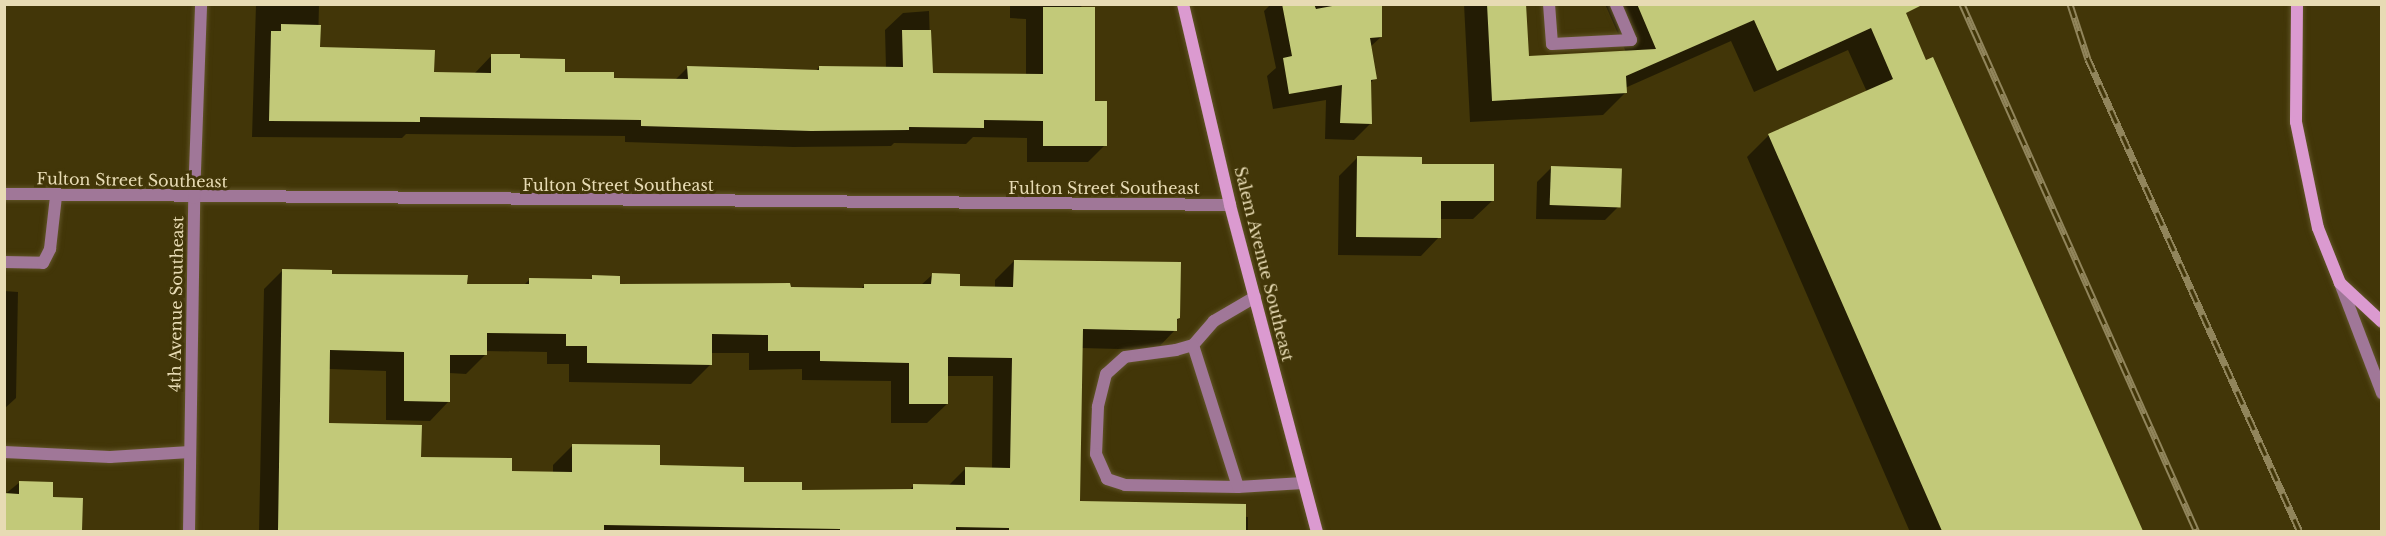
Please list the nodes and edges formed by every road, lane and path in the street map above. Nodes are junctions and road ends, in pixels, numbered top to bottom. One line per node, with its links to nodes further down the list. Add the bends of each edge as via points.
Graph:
1 (201, 4): 8 (street, 4th Avenue Southeast)
2 (1183, 4): 9 (main road, Salem Avenue Southeast)
3 (1549, 4): 4 (street, via 1552,44 1631,40)
4 (1616, 4)
5 (2297, 4): 11 (main road, via 2296,122 2318,228)
6 (4, 194): 7 (street, Fulton Street Southeast)
7 (56, 196): 8 (street, Fulton Street Southeast); 10 (street, via 50,249 44,262)
8 (194, 198): 9 (street, Fulton Street Southeast); 17 (street, 4th Avenue Southeast)
9 (1230, 205): 12 (main road, Salem Avenue Southeast)
10 (4, 262)
11 (2340, 283): 13 (main road); 15 (street)
12 (1255, 297): 14 (street, via 1214,321); 18 (main road, Salem Avenue Southeast)
13 (2382, 322)
14 (1193, 345): 19 (street); 19 (street, via 1125,357 1106,374 1098,407 1096,454 1107,479 1125,485)
15 (2382, 393)
16 (4, 452): 17 (street, via 110,457)
17 (190, 452): 20 (street, 4th Avenue Southeast)
18 (1303, 483): 19 (street); 21 (main road, Salem Avenue Southeast)
19 (1238, 487)
20 (189, 531)
21 (1317, 531)

